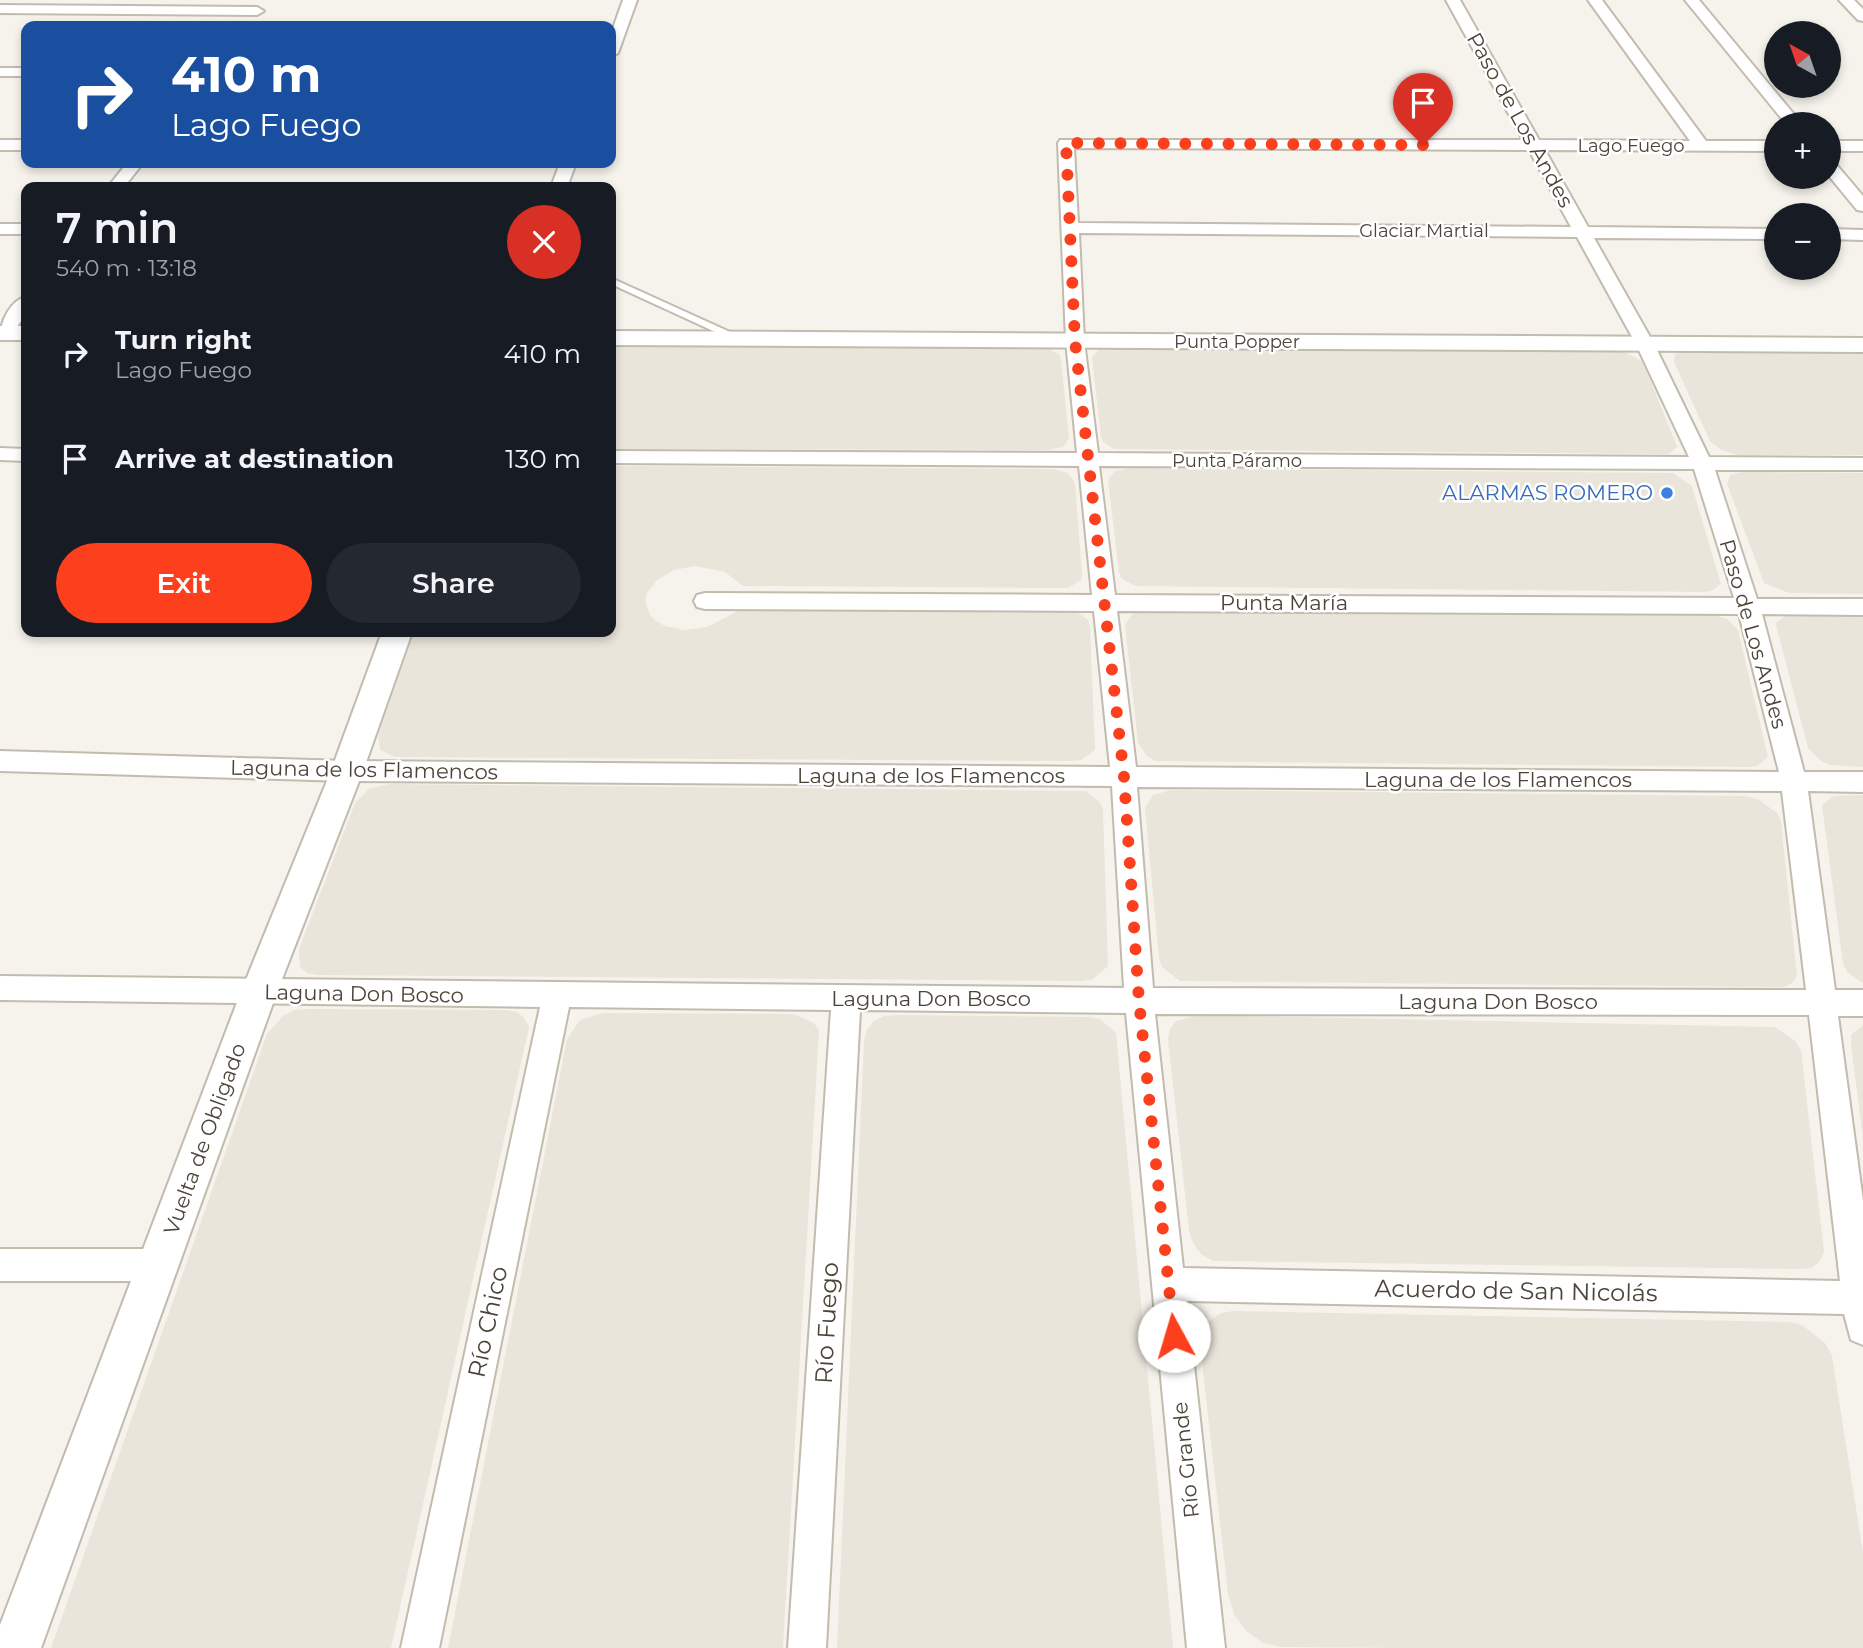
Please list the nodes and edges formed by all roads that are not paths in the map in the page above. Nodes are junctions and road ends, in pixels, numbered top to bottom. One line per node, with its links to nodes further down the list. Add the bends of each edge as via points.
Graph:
1 (630, 0): 10 (street)
2 (1453, 0): 17 (street, Paso de Los Andes)
3 (1595, 0): 18 (street)
4 (1692, 0): 13 (street)
5 (1846, 0): 8 (street)
6 (261, 6): 7 (street); 9 (street)
7 (0, 9)
8 (1863, 17)
9 (249, 21)
10 (616, 38)
11 (0, 72): 12 (street)
12 (21, 72)
13 (1784, 112)
14 (1066, 143): 17 (street, Lago Fuego); 26 (street, Río Grande)
15 (0, 145): 16 (street)
16 (21, 145)
17 (1533, 146): 18 (street, Lago Fuego); 29 (street, Paso de Los Andes)
18 (1702, 146): 19 (street, Lago Fuego)
19 (1764, 146)
20 (1841, 146): 21 (street)
21 (1863, 146)
22 (131, 168): 24 (street)
23 (1841, 180): 25 (street)
24 (120, 182)
25 (1863, 206)
26 (1072, 228): 29 (street, Glaciar Martial); 38 (street, Río Grande)
27 (0, 229): 28 (street)
28 (21, 229)
29 (1584, 232): 30 (street, Glaciar Martial); 39 (street, Paso de Los Andes)
30 (1764, 234)
31 (1841, 234): 32 (street)
32 (1863, 235)
33 (616, 283): 37 (lane)
34 (21, 312): 35 (street)
35 (10, 333)
36 (616, 338): 37 (street, Punta Popper)
37 (739, 339): 38 (street, Punta Popper)
38 (1075, 341): 39 (street, Punta Popper); 44 (street, Río Grande)
39 (1645, 344): 40 (street, Punta Popper); 45 (street, Paso de Los Andes)
40 (1863, 345)
41 (0, 454): 42 (street)
42 (21, 455)
43 (616, 457): 44 (street, Punta Páramo)
44 (1090, 460): 45 (street, Punta Páramo); 48 (street, Río Grande)
45 (1702, 463): 46 (street, Punta Páramo); 49 (street, Paso de Los Andes)
46 (1863, 464)
47 (705, 600): 48 (street, Punta María)
48 (1105, 602): 49 (street, Punta María); 54 (street, Río Grande)
49 (1748, 607): 50 (street, Punta María); 55 (street, Paso de Los Andes)
50 (1863, 607)
51 (395, 637): 53 (street, Vuelta de Obligado)
52 (0, 761): 53 (street, Laguna de los Flamencos)
53 (347, 771): 54 (street, Laguna de los Flamencos); 58 (street, Vuelta de Obligado)
54 (1124, 777): 55 (street, Laguna de los Flamencos); 61 (street, Río Grande)
55 (1794, 782): 56 (street, Laguna de los Flamencos); 62 (street, Paso de Los Andes)
56 (1863, 782)
57 (0, 988): 58 (street, Laguna Don Bosco)
58 (259, 992): 59 (street, Laguna Don Bosco); 65 (street, Vuelta de Obligado)
59 (557, 996): 60 (street, Laguna Don Bosco); 69 (street, Río Chico)
60 (846, 998): 61 (street, Laguna Don Bosco); 70 (street, Río Fuego)
61 (1139, 1001): 62 (street, Laguna Don Bosco); 66 (street, Río Grande)
62 (1821, 1002): 63 (street, Laguna Don Bosco); 67 (street, Paso de Los Andes)
63 (1863, 1003)
64 (0, 1265): 65 (street)
65 (158, 1265): 68 (street, Vuelta de Obligado)
66 (1168, 1284): 67 (street, Acuerdo de San Nicolás); 71 (street, Río Grande)
67 (1861, 1308)
68 (13, 1639)
69 (419, 1648)
70 (807, 1648)
71 (1206, 1648)

